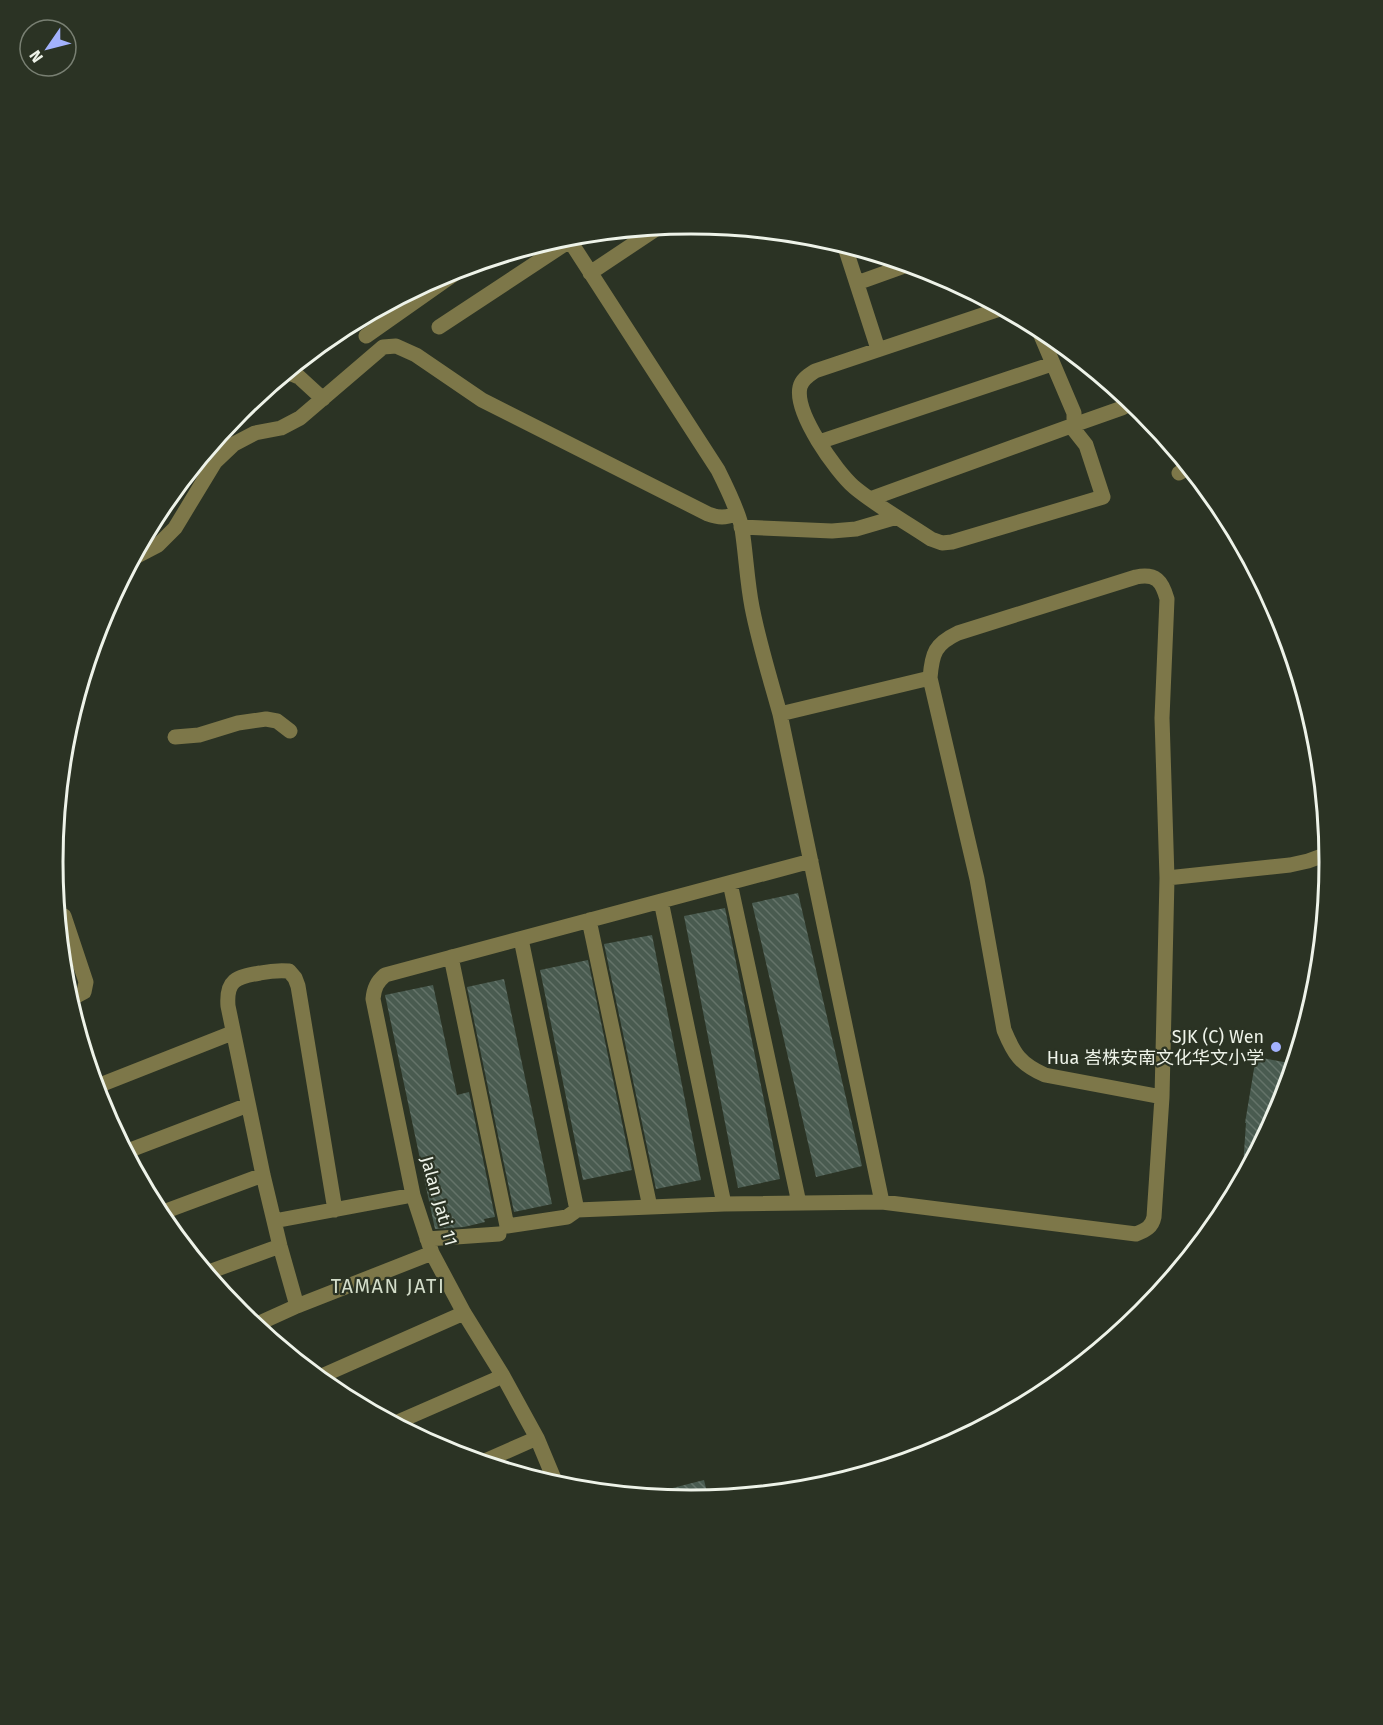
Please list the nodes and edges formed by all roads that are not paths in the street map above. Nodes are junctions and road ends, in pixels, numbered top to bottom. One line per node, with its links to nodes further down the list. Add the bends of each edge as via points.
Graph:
1 (646, 235): 6 (street)
2 (578, 244): 6 (street)
3 (560, 248): 10 (street)
4 (847, 253): 7 (street)
5 (898, 268): 7 (street)
6 (590, 273): 22 (street, via 718,470)
7 (857, 283): 13 (street)
8 (427, 293): 11 (street)
9 (993, 311): 13 (street)
10 (439, 327)
11 (366, 336)
12 (1043, 342): 14 (street)
13 (878, 349): 19 (street, via 815,371 803,381 800,398)
14 (1052, 364): 18 (street, via 1074,413); 19 (street)
15 (295, 375): 16 (street)
16 (323, 399): 22 (street, via 383,347 396,346 416,355 482,400 708,514); 23 (street, via 281,428 255,433 234,444 215,462 175,528)
17 (1124, 407): 18 (street)
18 (1071, 426): 20 (street); 21 (street, via 1086,446 1103,497 942,543)
19 (819, 442): 20 (street, via 852,485)
20 (870, 499): 21 (street)
21 (897, 517): 22 (street, via 856,529 832,531)
22 (739, 521): 25 (street, via 752,607)
23 (145, 552)
24 (930, 678): 25 (street); 30 (street, via 937,648 958,633 1136,577 1146,575 1158,580 1167,599 1162,718); 40 (street, via 977,879 1004,1030 1011,1046 1019,1059 1044,1075)
25 (780, 714): 29 (street)
26 (290, 731): 27 (street, via 277,721 266,719)
27 (175, 737)
28 (1320, 856): 30 (street, via 1290,865)
29 (811, 861): 31 (street); 45 (street)
30 (1167, 879): 40 (street)
31 (730, 883): 32 (street); 46 (street)
32 (661, 901): 33 (street); 47 (street)
33 (589, 920): 35 (street); 48 (street)
34 (67, 932): 37 (street, via 86,982 84,992)
35 (520, 939): 36 (street); 51 (street)
36 (451, 957): 44 (street, Jalan Jati 11, via 385,975 374,990); 51 (street, via 507,1226 567,1217)
37 (77, 996)
38 (232, 1032): 39 (street); 41 (street); 50 (street, via 227,994 231,984 240,976 289,971 298,986)
39 (103, 1084)
40 (1162, 1097): 45 (street, via 1153,1223 1136,1234)
41 (248, 1105): 42 (street); 43 (street)
42 (133, 1149)
43 (263, 1174): 49 (street); 52 (street)
44 (413, 1195): 50 (street); 55 (street, Jalan Jati 11)
45 (882, 1202): 46 (street)
46 (799, 1203): 47 (street)
47 (724, 1204): 48 (street)
48 (650, 1207): 51 (street)
49 (168, 1210)
50 (335, 1210): 52 (street)
51 (577, 1210)
52 (274, 1221): 54 (street)
53 (499, 1234): 55 (street)
54 (280, 1246): 56 (street); 57 (street)
55 (430, 1246): 57 (street); 58 (street, Jalan Jati 11)
56 (214, 1270)
57 (297, 1306): 59 (street)
58 (465, 1313): 60 (street); 61 (street, Jalan Jati 11)
59 (263, 1322)
60 (327, 1374)
61 (503, 1376): 62 (street); 63 (street, Jalan Jati 11)
62 (402, 1420)
63 (537, 1438): 64 (street); 65 (street, Jalan Jati 11)
64 (490, 1458)
65 (553, 1475)

